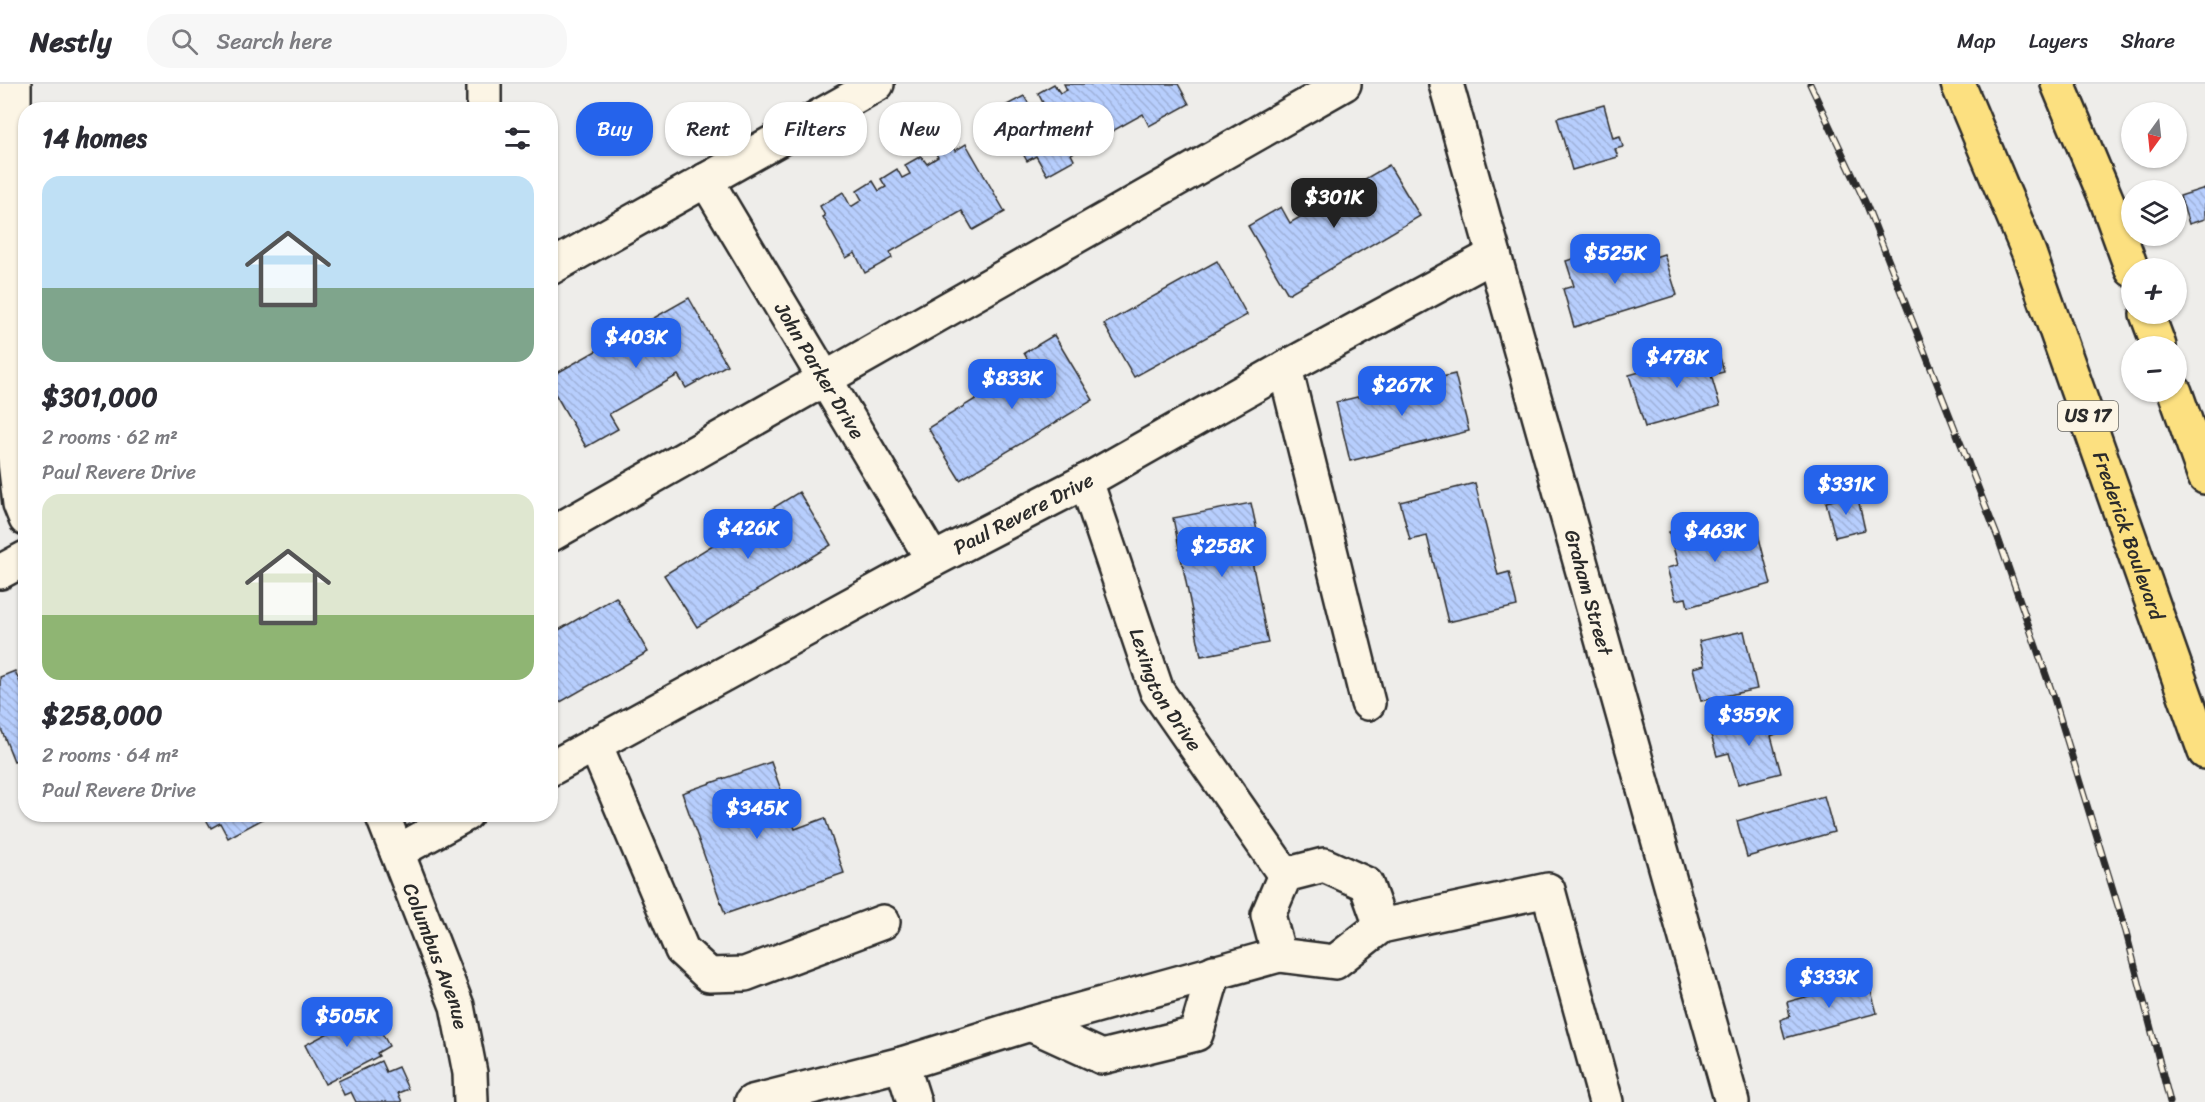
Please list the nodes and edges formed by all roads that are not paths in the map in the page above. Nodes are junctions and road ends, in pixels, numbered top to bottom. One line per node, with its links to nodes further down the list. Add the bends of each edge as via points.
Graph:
1 (14, 84): 18 (street, via 14,453)
2 (484, 84): 8 (street)
3 (877, 84): 9 (street)
4 (1344, 84): 14 (street)
5 (1446, 84): 10 (street, Graham Street)
6 (1958, 84): 25 (main road, Frederick Boulevard / US 17, via 2029,253)
7 (2058, 84): 11 (main road)
8 (484, 102)
9 (706, 180): 12 (street); 14 (street, John Parker Drive)
10 (1494, 255): 13 (street, Paul Revere Drive); 41 (street, Graham Street)
11 (2128, 258)
12 (558, 263)
13 (1285, 368): 17 (street, Paul Revere Drive); 23 (street)
14 (825, 380): 19 (street); 20 (street, John Parker Drive)
15 (2179, 402): 16 (main road)
16 (2205, 477)
17 (1086, 482): 20 (street, Paul Revere Drive); 30 (street, Lexington Drive, via 1157,691)
18 (18, 487)
19 (558, 530)
20 (933, 560): 24 (street, Paul Revere Drive)
21 (18, 562): 22 (street)
22 (0, 572)
23 (1368, 703)
24 (595, 744): 26 (street, Paul Revere Drive); 31 (street, via 682,950 709,975 745,974)
25 (2205, 752)
26 (558, 765)
27 (385, 822): 29 (street, Columbus Avenue)
28 (451, 822): 29 (street)
29 (397, 852): 37 (street, Columbus Avenue, via 457,1006 470,1073)
30 (1285, 875): 32 (street, via 1324,865 1366,884); 33 (street, via 1268,915)
31 (883, 922)
32 (1381, 926): 33 (street, via 1335,962); 40 (street, via 1548,890)
33 (1279, 955): 34 (street)
34 (1214, 972): 35 (street); 35 (street, via 1196,1034 1102,1057)
35 (1030, 1024): 36 (street)
36 (902, 1064): 38 (street); 39 (street)
37 (471, 1102)
38 (752, 1102)
39 (914, 1102)
40 (1606, 1102)
41 (1732, 1102)

